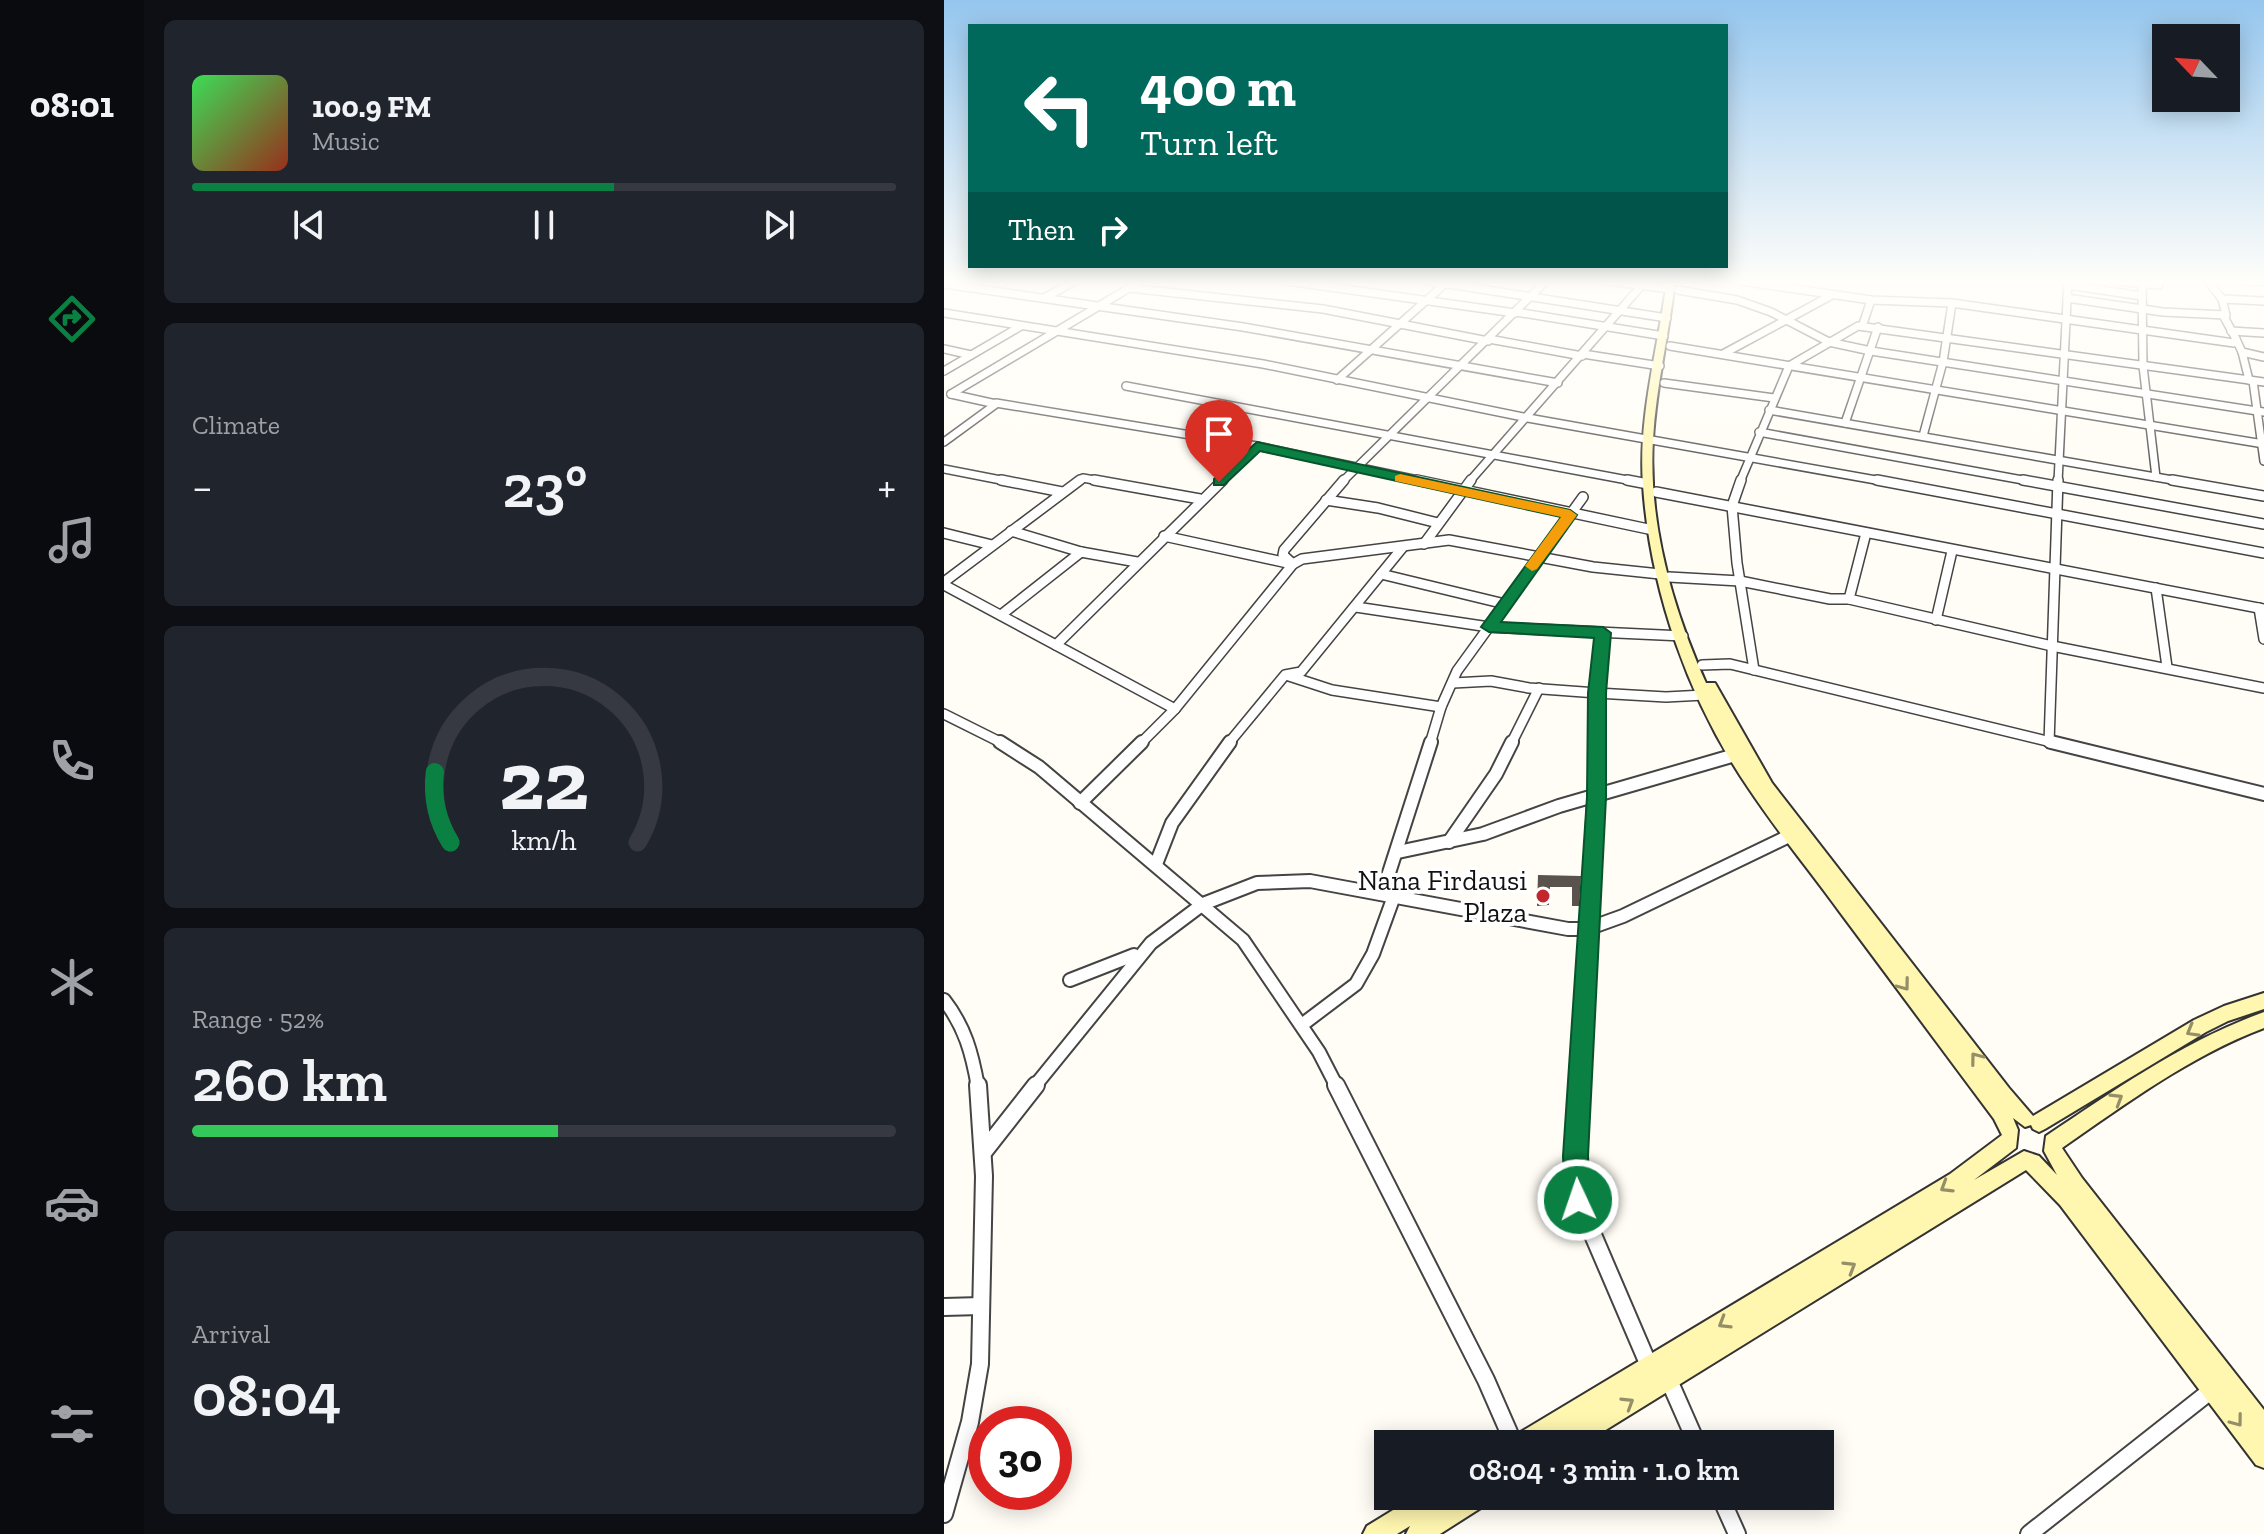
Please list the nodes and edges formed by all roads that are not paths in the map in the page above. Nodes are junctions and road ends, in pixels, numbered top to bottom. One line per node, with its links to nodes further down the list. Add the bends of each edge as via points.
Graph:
1 (2242, 352): 32 (street)
2 (960, 353): 21 (street)
3 (975, 353): 21 (street)
4 (1020, 353): 40 (street)
5 (1193, 353): 31 (street)
6 (1367, 353): 31 (street)
7 (1392, 353): 25 (street)
8 (1476, 353): 25 (street)
9 (1567, 353): 22 (street)
10 (1584, 353): 22 (street)
11 (1664, 353): 26 (street)
12 (1666, 353): 36 (street)
13 (1717, 353): 20 (street)
14 (1811, 353): 27 (street)
15 (1870, 353): 30 (street)
16 (1881, 353): 24 (street)
17 (1945, 353): 24 (street)
18 (2050, 353): 23 (street)
19 (2143, 353): 28 (street)
20 (1723, 354): 27 (street)
21 (971, 355): 29 (street)
22 (1582, 355): 26 (street); 35 (street)
23 (2066, 355): 28 (street); 33 (street)
24 (1943, 362): 33 (street); 38 (street)
25 (1464, 365): 35 (street); 42 (street)
26 (1660, 366): 53 (street)
27 (1789, 366): 30 (street); 41 (street)
28 (2143, 366): 32 (street); 39 (street)
29 (944, 371)
30 (1861, 378): 38 (street); 48 (street)
31 (1337, 380): 42 (street)
32 (2251, 380): 34 (street); 46 (street)
33 (2064, 381): 39 (street); 45 (street)
34 (2264, 382)
35 (1558, 383): 47 (street)
36 (1664, 383): 41 (street); 53 (street)
37 (1126, 386): 51 (street)
38 (1936, 390): 45 (street); 52 (street)
39 (2146, 394): 46 (street); 49 (street)
40 (948, 395): 43 (street)
41 (1774, 398): 44 (street)
42 (1428, 399): 47 (street); 51 (street)
43 (996, 403): 54 (street); 56 (street)
44 (1769, 410): 48 (street); 50 (street)
45 (2063, 411): 49 (street); 59 (street)
46 (2260, 412): 55 (street)
47 (1528, 418): 53 (street); 57 (street)
48 (1845, 423): 52 (street)
49 (2150, 425): 55 (street); 63 (street)
50 (1759, 432): 58 (street); 64 (street)
51 (1390, 435): 57 (street); 61 (street)
52 (1923, 436): 59 (street)
53 (1652, 438): 58 (street); 65 (street)
54 (944, 442)
55 (2262, 443): 60 (street)
56 (1257, 446): 61 (street); 70 (street)
57 (1495, 455): 65 (street); 66 (street)
58 (1749, 457): 72 (street); 74 (street)
59 (2058, 461): 63 (street); 64 (street)
60 (2264, 461)
61 (1354, 468): 66 (street); 71 (street)
62 (944, 469): 67 (street)
63 (2156, 477): 68 (street)
64 (2057, 486): 74 (street); 76 (street)
65 (1652, 488): 72 (street); 77 (street); 93 (street)
66 (1461, 491): 73 (street); 75 (street)
67 (1062, 492): 70 (street, via 1087,477); 78 (street)
68 (2264, 496)
69 (1583, 497): 73 (street)
70 (1200, 499): 81 (street)
71 (1326, 500): 75 (street); 90 (street, via 1284,550)
72 (1732, 506): 80 (street); 94 (street)
73 (1570, 515): 77 (street); 88 (street)
74 (2055, 515): 87 (street); 91 (street)
75 (1438, 523): 82 (street)
76 (2264, 524)
77 (1653, 530): 93 (street)
78 (1011, 531): 83 (street); 86 (street)
79 (944, 533): 83 (street)
80 (1866, 533): 85 (street); 97 (street)
81 (1164, 536): 89 (street); 90 (street)
82 (1424, 544): 84 (street); 88 (street, via 1471,542)
83 (992, 545): 95 (street)
84 (1403, 547): 90 (street); 92 (street)
85 (1952, 551): 91 (street); 102 (street)
86 (1081, 552): 89 (street); 101 (street)
87 (2264, 553)
88 (1539, 557): 93 (street); 98 (street)
89 (1137, 562): 107 (street)
90 (1293, 564): 119 (street)
91 (2053, 568): 96 (street); 108 (street)
92 (1381, 574): 98 (street); 99 (street)
93 (1664, 575): 94 (street); 105 (street); 109 (street)
94 (1740, 581): 97 (street); 111 (street)
95 (944, 583): 101 (street)
96 (2156, 588): 100 (street); 110 (street)
97 (1849, 599): 102 (street)
98 (1505, 604): 103 (street)
99 (1356, 607): 103 (street); 112 (street, via 1301,672)
100 (2262, 608): 106 (street)
101 (1001, 615): 107 (street)
102 (1936, 620): 108 (street)
103 (1489, 627): 104 (street); 113 (street)
104 (1603, 633): 105 (street); 116 (street)
105 (1683, 636): 117 (street)
106 (2264, 639)
107 (1056, 645): 119 (street)
108 (2052, 646): 110 (street); 121 (street)
109 (1702, 665): 111 (street); 139 (street, one-way to 109, via 2003,1094 1767,787)
110 (2167, 667): 115 (street)
111 (1754, 670): 121 (street)
112 (1285, 675): 118 (street, via 1332,690); 129 (street, via 1209,768 1172,823)
113 (1453, 683): 114 (street, via 1491,681); 118 (street)
114 (1539, 688): 116 (street); 127 (street, via 1496,774)
115 (2264, 688)
116 (1597, 693): 117 (street); 124 (street)
117 (1704, 695): 122 (street)
118 (1441, 707): 128 (street)
119 (1175, 709): 125 (street)
120 (944, 714): 125 (street, via 1031,762)
121 (2049, 743): 123 (street)
122 (1735, 755): 124 (street); 126 (street)
123 (2264, 794)
124 (1596, 797): 127 (street); 132 (street)
125 (1080, 803): 129 (street)
126 (1791, 835): 132 (street); 140 (street, one-way to 140, via 2000,1113)
127 (1449, 842): 128 (street)
128 (1398, 852): 130 (street, via 1388,876)
129 (1156, 864): 131 (street)
130 (1393, 899): 131 (street, via 1310,881 1279,881 1257,883); 132 (street); 138 (street, via 1356,984)
131 (1203, 904): 133 (street); 138 (street, via 1243,940)
132 (1587, 929): 146 (street, via 1575,1156 1578,1200)
133 (1151, 943): 134 (street, via 1127,960); 142 (street)
134 (1070, 980)
135 (944, 1000): 142 (street, via 965,1027)
136 (2264, 1001): 139 (street, one-way to 139, via 2200,1026)
137 (2264, 1020): 141 (street, one-way to 137, via 2113,1100 2233,1031)
138 (1303, 1024): 149 (street)
139 (2032, 1121): 140 (street, via 2013,1122); 141 (street)
140 (2009, 1136): 143 (street); 146 (street, one-way to 146, via 1957,1181)
141 (2053, 1147): 143 (street, via 2046,1161); 148 (street, via 2069,1177)
142 (985, 1150): 144 (street)
143 (2028, 1162): 146 (street, one-way to 143); 147 (street, via 2067,1198)
144 (981, 1306): 145 (street); 157 (street, via 977,1390)
145 (944, 1307)
146 (1659, 1373): 150 (street); 151 (street, one-way to 146); 152 (street)
147 (2213, 1389): 153 (street, one-way to 153); 161 (street)
148 (2264, 1428)
149 (1508, 1430)
150 (1549, 1430)
151 (1581, 1430)
152 (1690, 1430)
153 (2264, 1457)
154 (1414, 1510): 158 (street)
155 (1457, 1510): 159 (street)
156 (1726, 1510): 160 (street)
157 (944, 1514)
158 (1375, 1534)
159 (1418, 1534)
160 (1737, 1534)
161 (2029, 1534)

